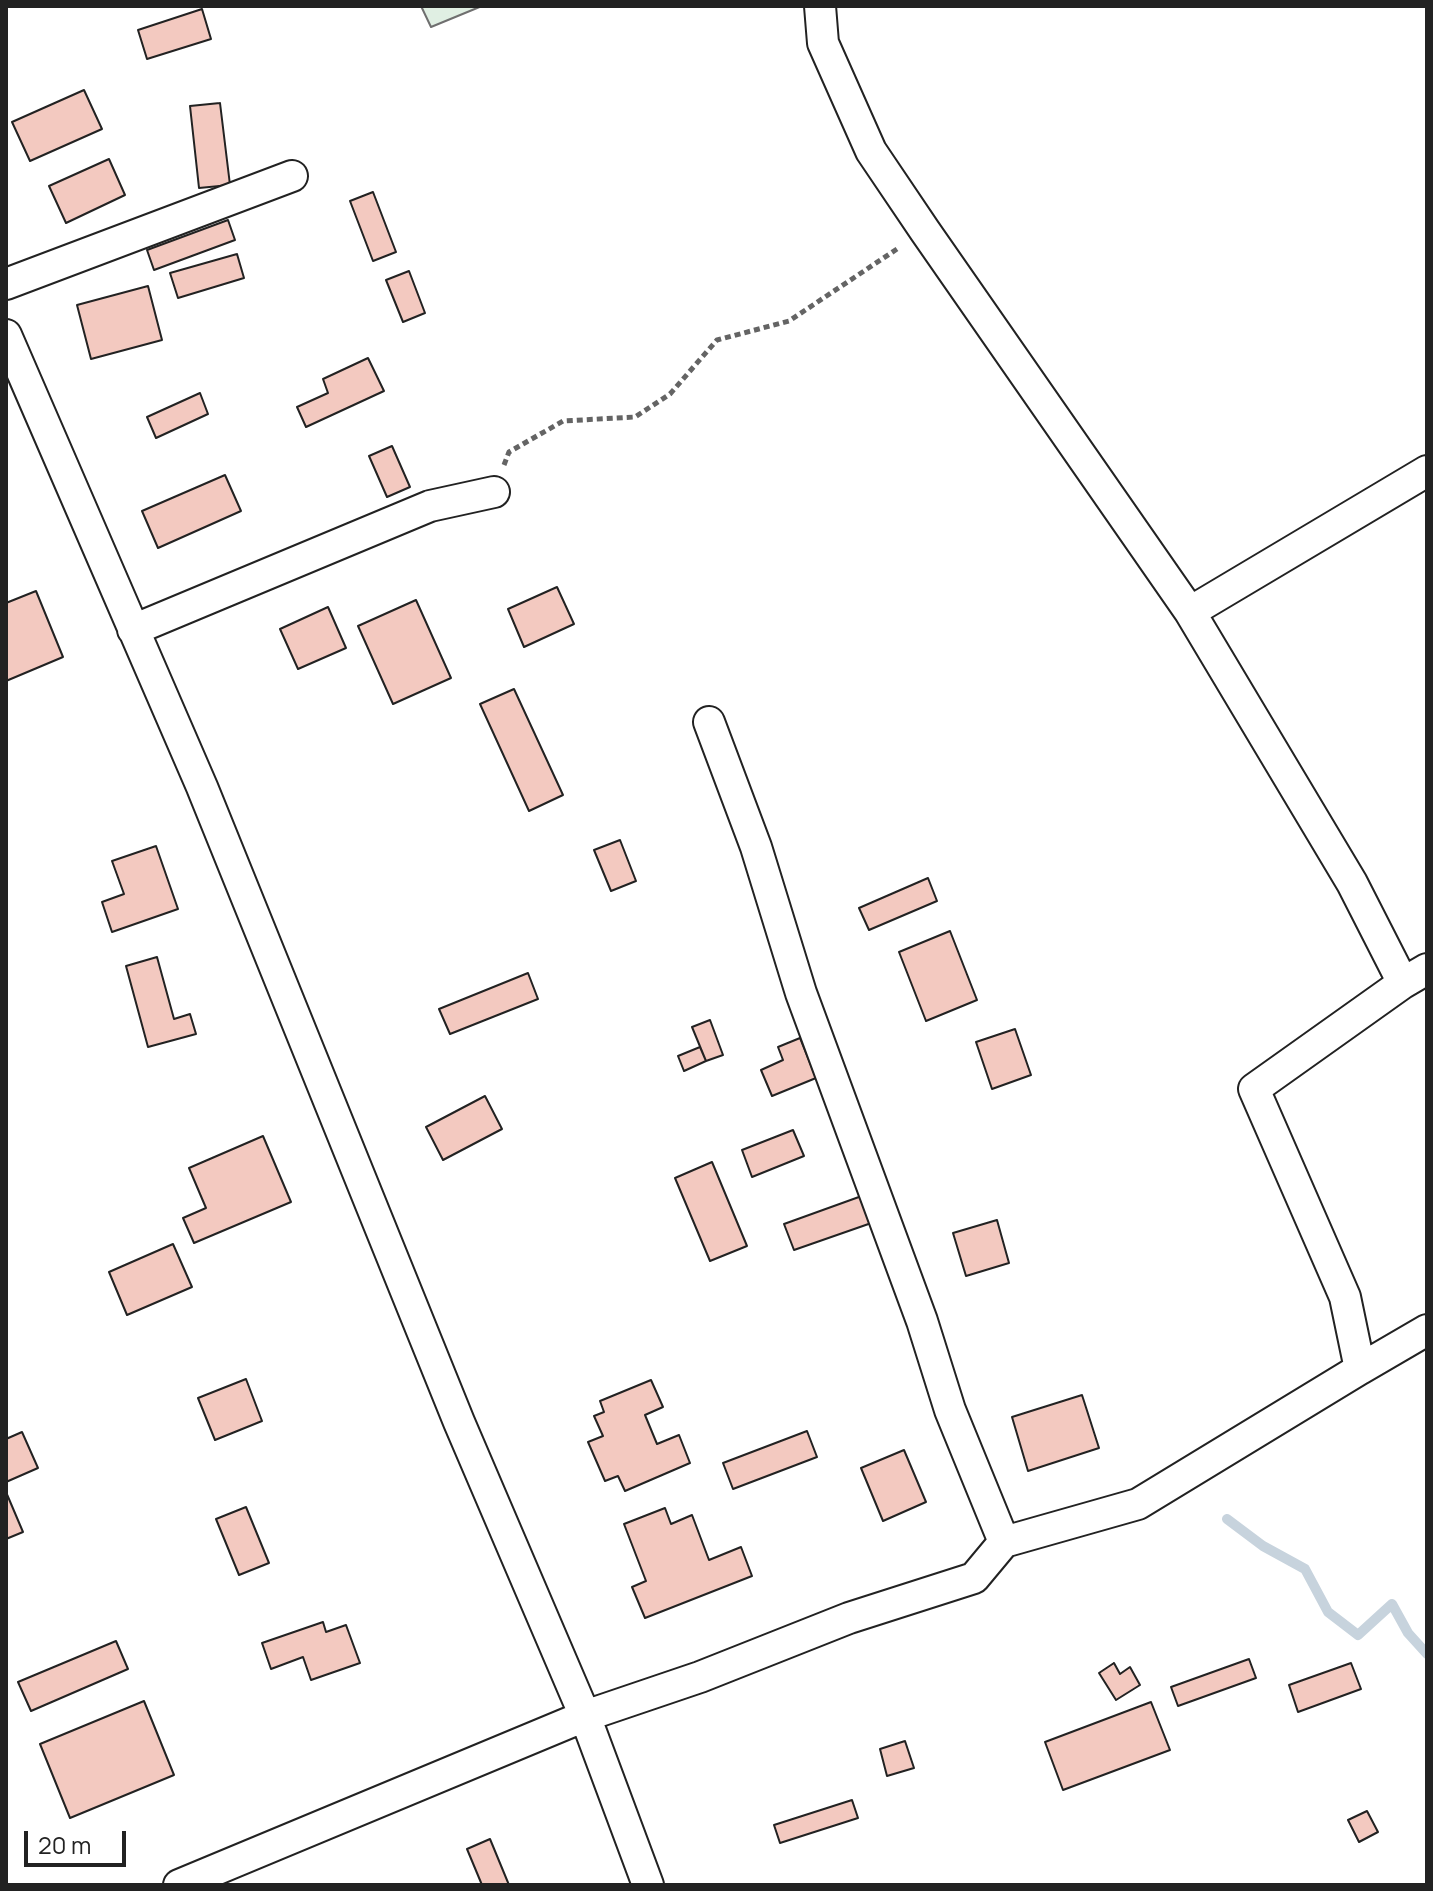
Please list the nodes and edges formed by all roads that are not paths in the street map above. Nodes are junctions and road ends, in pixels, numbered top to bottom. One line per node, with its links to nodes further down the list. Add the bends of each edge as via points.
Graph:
1 (820, 6): 7 (street, via 823,43 871,151)
2 (292, 176): 3 (street)
3 (6, 284)
4 (6, 335): 8 (street)
5 (1427, 471): 7 (street)
6 (494, 492): 8 (street, via 430,506)
7 (1190, 612): 10 (street, via 1352,883)
8 (133, 630): 14 (street)
9 (709, 722): 13 (street, via 950,1410)
10 (1415, 976): 12 (street, via 1254,1089 1345,1297)
11 (1424, 1335): 12 (street)
12 (1360, 1369): 13 (street, via 1138,1504)
13 (1004, 1542): 14 (street, via 974,1578 849,1618)
14 (585, 1716): 15 (street); 16 (street)
15 (179, 1885)
16 (648, 1885)

